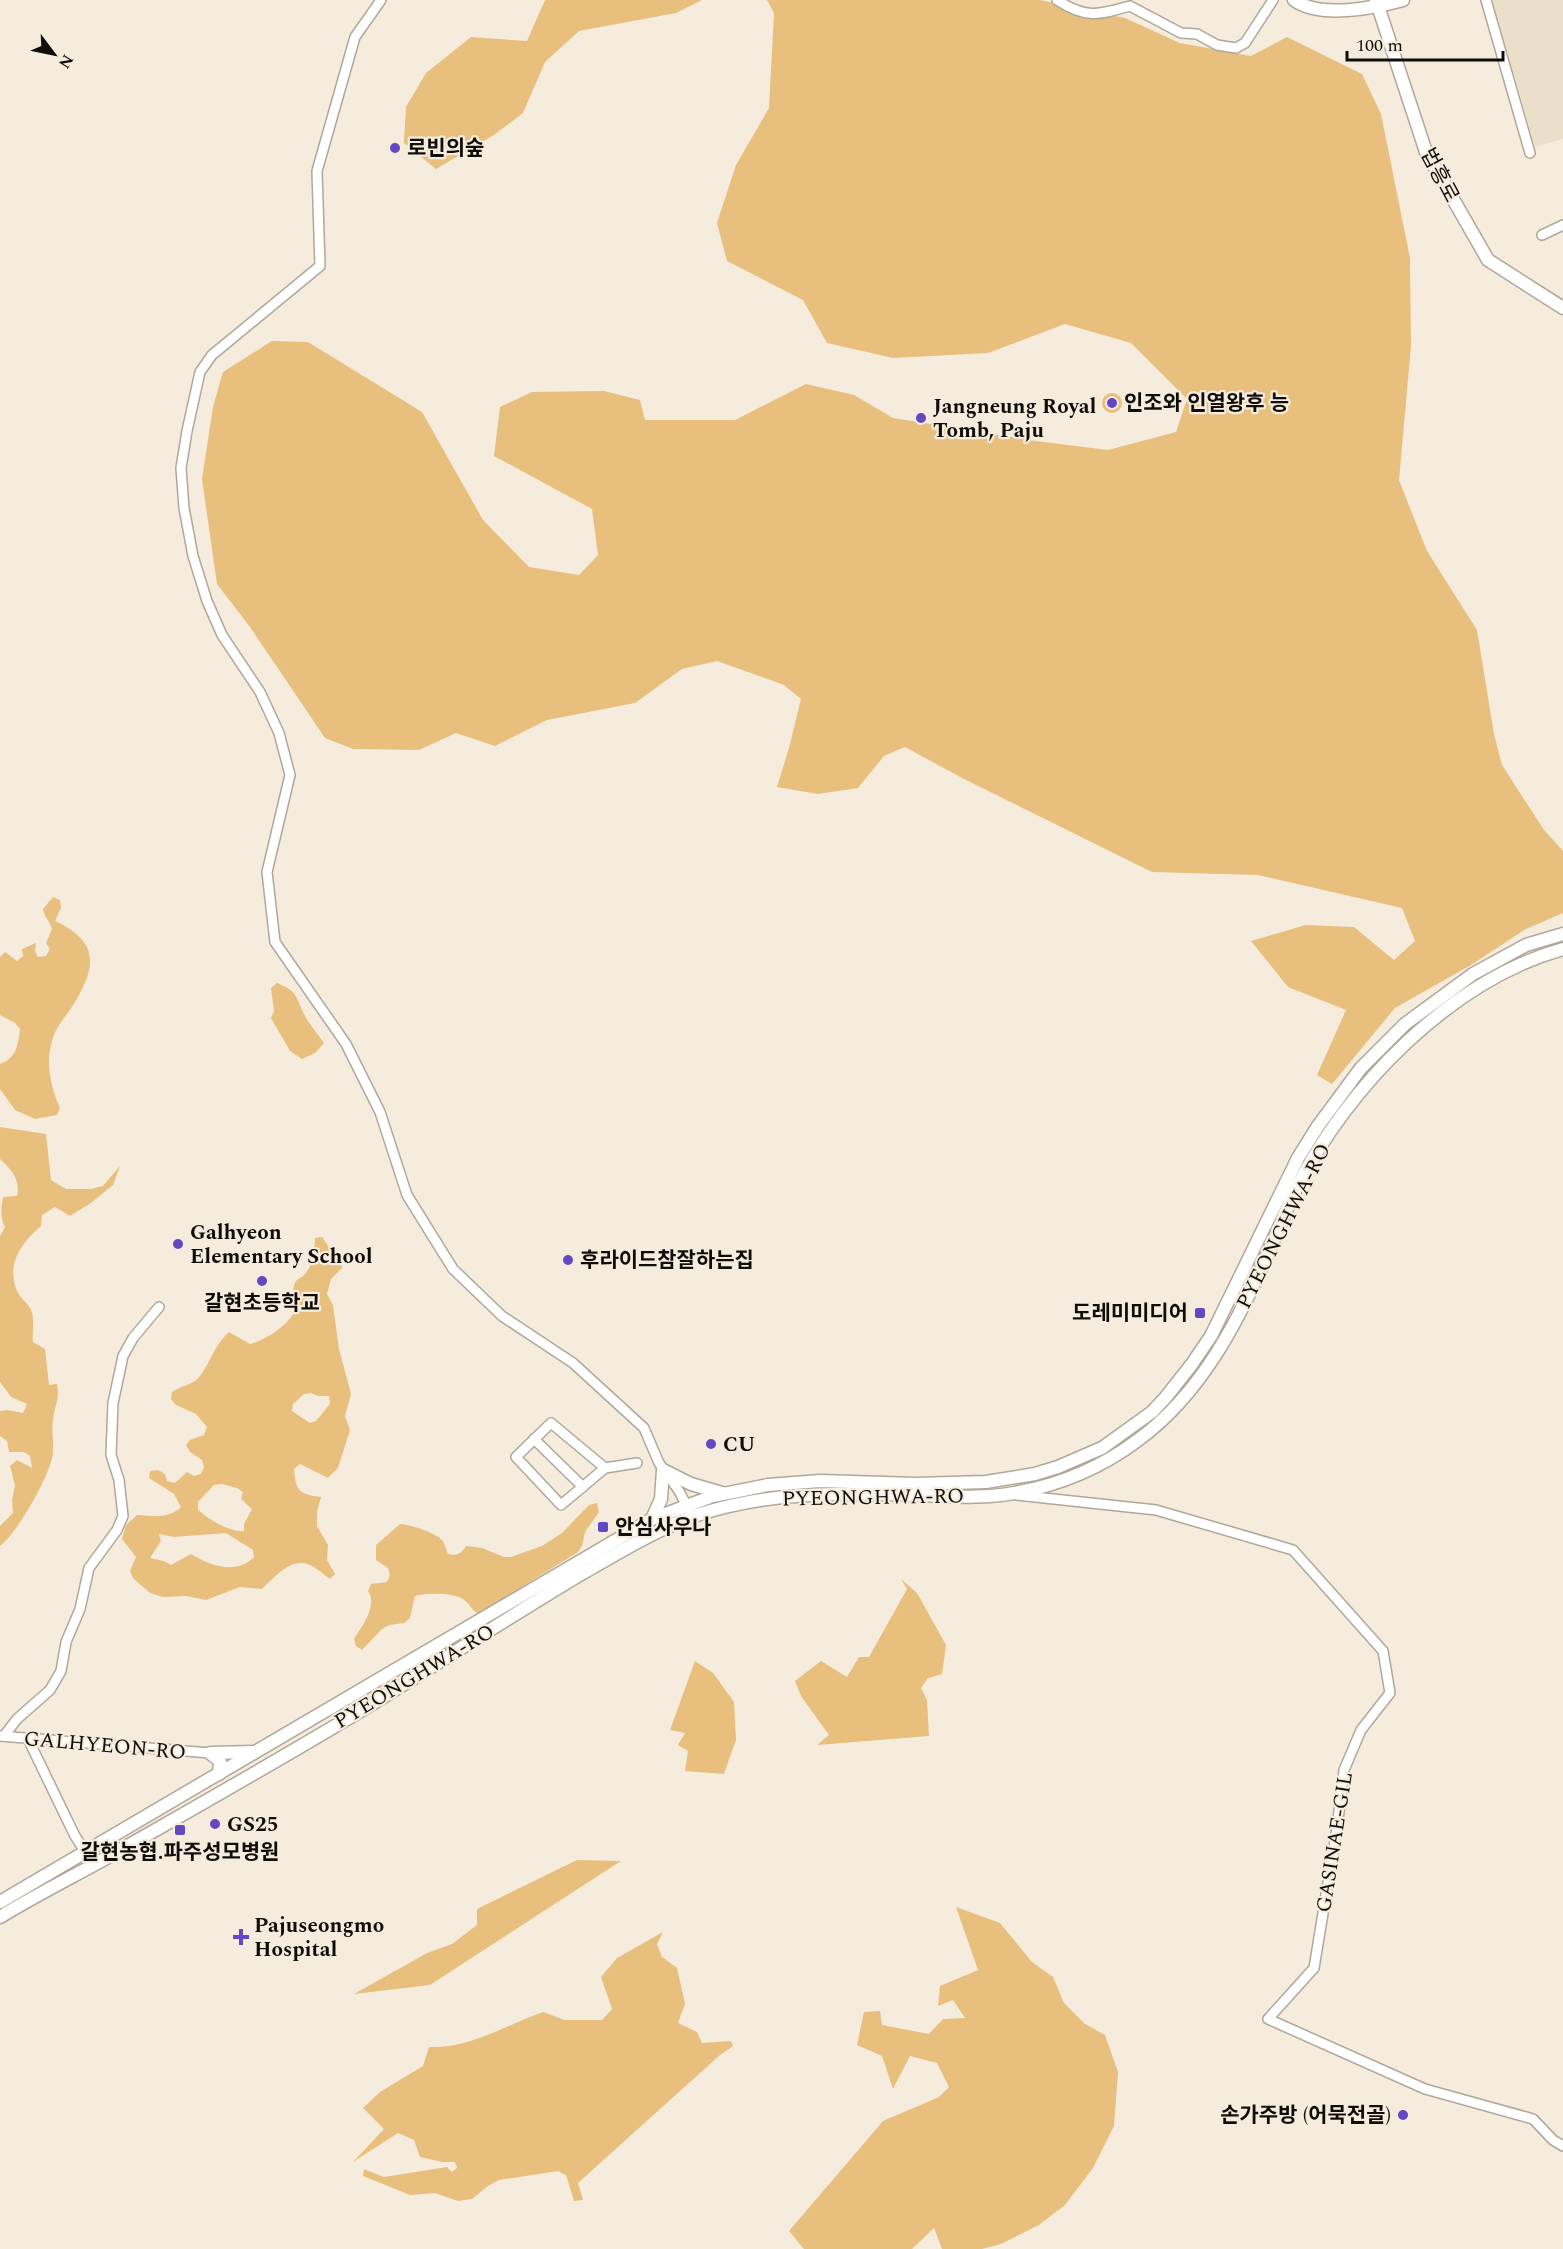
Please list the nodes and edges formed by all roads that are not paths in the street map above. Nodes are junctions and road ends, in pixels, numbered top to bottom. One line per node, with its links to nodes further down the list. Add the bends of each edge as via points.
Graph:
1 (381, 0): 19 (street, via 355,37 317,171 320,266 212,355 200,372 181,468 193,556 222,634 260,692 279,733 290,775 267,872 275,942 346,1044 380,1112 407,1195 453,1269 502,1316 573,1363 644,1428)
2 (1057, 0): 7 (street, via 1090,15)
3 (1273, 0): 7 (street, via 1245,43 1236,48 1217,45 1197,34 1180,33)
4 (1294, 0): 8 (main road, via 1331,11)
5 (1403, 0): 8 (main road)
6 (1486, 0): 9 (street)
7 (1129, 3)
8 (1377, 4): 12 (main road, 법흥로, via 1426,152 1488,260)
9 (1530, 153)
10 (1563, 225): 11 (street)
11 (1542, 235)
12 (1563, 308)
13 (1563, 934): 21 (main road, PYEONGHWA-RO, via 1526,945 1473,974 1405,1024 1360,1068 1298,1158 1211,1335 1192,1364 1152,1412 1110,1442 1058,1467 986,1482 794,1482)
14 (1563, 949): 22 (main road, PYEONGHWA-RO, via 1513,968 1472,993 1438,1016 1376,1072 1345,1110 1296,1189 1229,1333 1199,1380 1170,1413 1141,1438 1082,1474)
15 (159, 1307): 25 (street, via 123,1356 113,1404 111,1455 119,1480 123,1516 89,1569 61,1671 50,1690)
16 (534, 1439): 18 (street, via 550,1423); 20 (street); 20 (street, via 516,1457 561,1505)
17 (637, 1463): 18 (street)
18 (605, 1468): 20 (street)
19 (663, 1470): 21 (main road); 23 (street); 24 (main road, via 662,1498)
20 (583, 1487)
21 (723, 1494): 23 (main road, PYEONGHWA-RO)
22 (1011, 1494): 23 (main road, PYEONGHWA-RO, via 816,1493); 34 (street, GASINAE-GIL, via 1156,1510 1293,1550 1383,1651 1390,1693 1361,1730 1344,1770 1314,1968 1268,2019 1425,2089 1533,2119)
23 (690, 1511): 24 (main road, PYEONGHWA-RO); 31 (main road, PYEONGHWA-RO, via 360,1711)
24 (652, 1519): 27 (main road, PYEONGHWA-RO)
25 (2, 1736): 26 (street, GALHYEON-RO)
26 (28, 1739): 28 (street, GALHYEON-RO); 30 (street)
27 (258, 1752): 28 (main road); 29 (main road, PYEONGHWA-RO)
28 (210, 1753): 29 (main road, via 220,1761)
29 (219, 1774): 30 (main road, PYEONGHWA-RO)
30 (85, 1851): 31 (street); 32 (main road, PYEONGHWA-RO)
31 (94, 1865): 33 (main road, PYEONGHWA-RO)
32 (0, 1902)
33 (0, 1917)
34 (1563, 2146)

